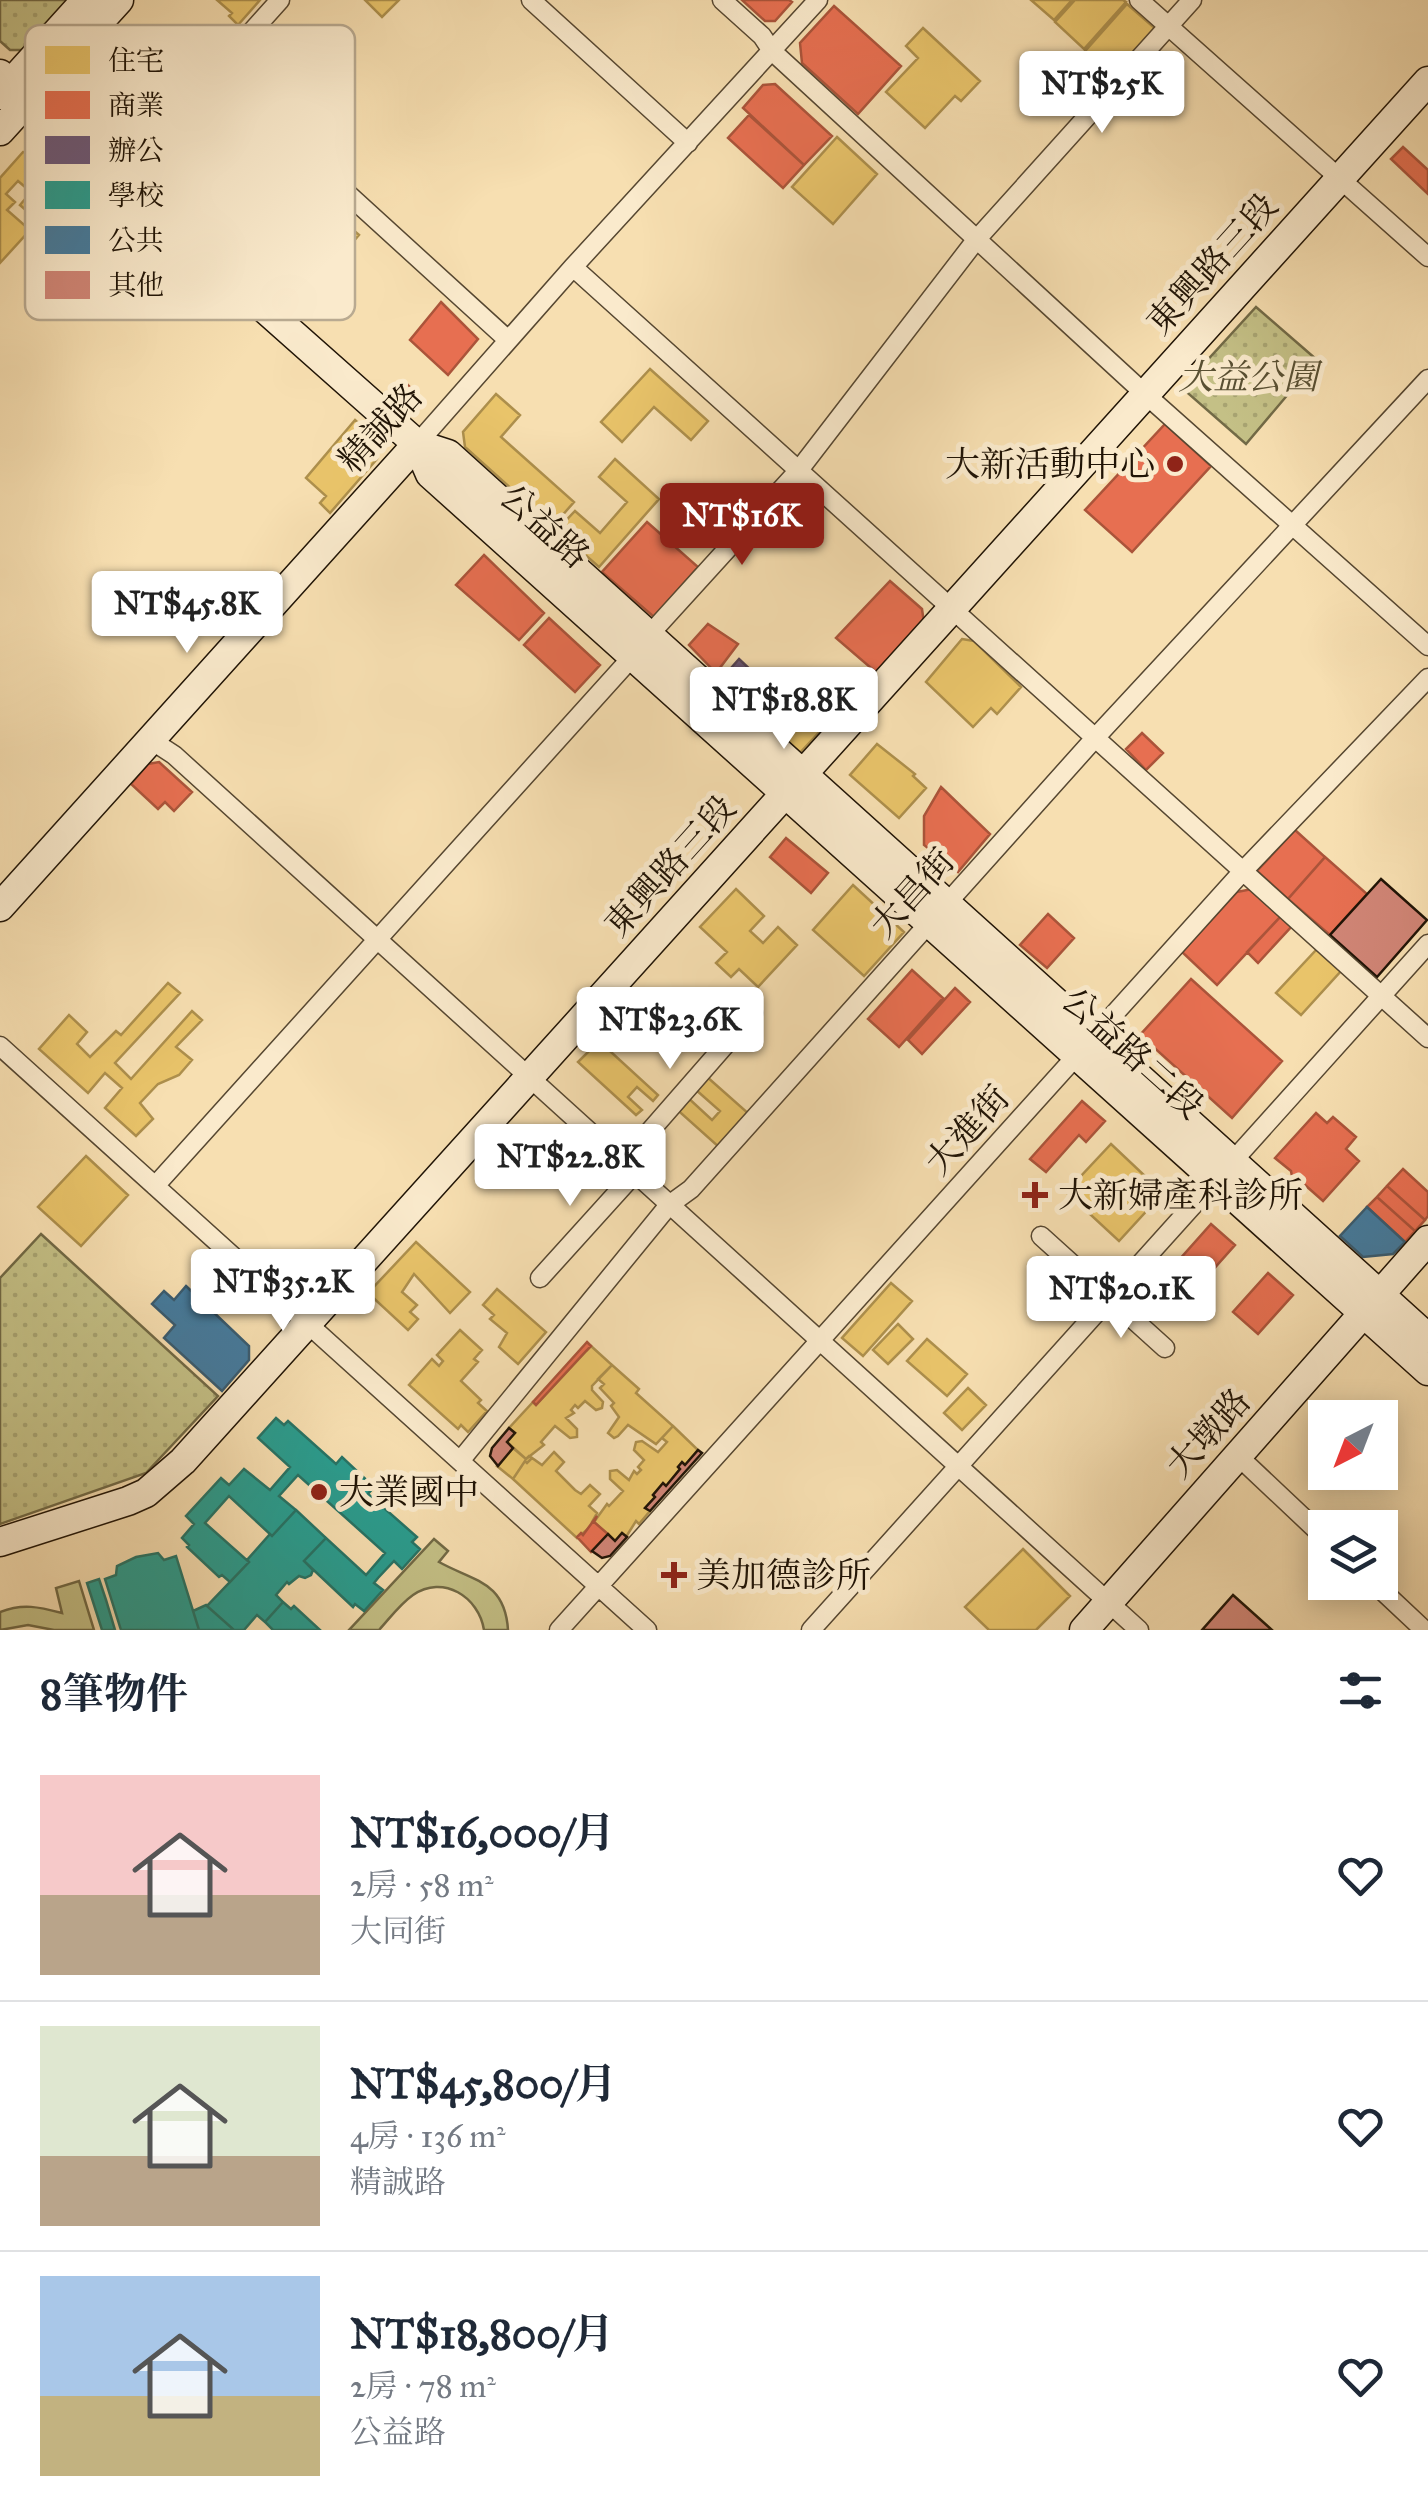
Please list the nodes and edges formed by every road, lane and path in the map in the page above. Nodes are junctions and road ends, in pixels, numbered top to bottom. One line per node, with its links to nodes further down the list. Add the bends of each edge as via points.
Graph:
1 (86, 0): 9 (street)
2 (118, 0): 10 (street)
3 (280, 0): 11 (street)
4 (532, 0): 17 (street)
5 (722, 0): 13 (street)
6 (818, 0): 13 (street, 精誠路)
7 (1139, 0): 12 (street)
8 (1192, 0): 12 (street)
9 (64, 25)
10 (87, 25)
11 (258, 25)
12 (1168, 26): 18 (street); 20 (street)
13 (772, 51): 17 (street, 精誠路); 20 (street)
14 (1428, 81): 18 (street, 東興路三段)
15 (10, 88): 16 (street)
16 (0, 131)
17 (688, 143): 22 (street, 精誠路)
18 (1340, 178): 21 (street); 26 (street, 東興路三段)
19 (355, 201): 24 (street)
20 (976, 240): 26 (street); 28 (street)
21 (1428, 257)
22 (573, 267): 24 (street, 精誠路); 28 (street)
23 (277, 320): 27 (street, 公益路)
24 (508, 340): 27 (street, 精誠路)
25 (1428, 379): 29 (street, 大昌街)
26 (1145, 394): 29 (street); 30 (street, 東興路三段)
27 (417, 444): 31 (street, 公益路, via 430,474); 35 (street, 精誠路)
28 (798, 470): 30 (street); 31 (street)
29 (1293, 524): 32 (street); 34 (street, 大昌街)
30 (952, 609): 34 (street); 36 (street, 東興路三段)
31 (642, 645): 36 (street, 公益路); 40 (street)
32 (1428, 646)
33 (1428, 678): 37 (street, 大進街)
34 (1094, 738): 37 (street); 39 (street, 大昌街)
35 (151, 740): 38 (street, 精誠路); 40 (street)
36 (796, 782): 39 (street, 公益路二段); 47 (street, 東興路三段)
37 (1243, 871): 42 (street); 45 (street, 大進街)
38 (0, 907)
39 (938, 912): 45 (street, 公益路二段); 51 (street, 大昌街, via 691,1189)
40 (379, 939): 47 (street); 50 (street)
41 (1428, 944): 42 (street)
42 (1381, 996): 44 (street); 49 (street)
43 (753, 1013): 48 (street)
44 (1428, 1038)
45 (1086, 1045): 49 (street, 公益路二段); 59 (street, 大進街)
46 (0, 1046): 50 (street)
47 (529, 1077): 48 (street); 57 (street, 東興路三段)
48 (629, 1167): 51 (street); 54 (street)
49 (1225, 1170): 55 (street); 56 (street, 公益路二段)
50 (155, 1186): 57 (street)
51 (669, 1204): 59 (street); 63 (street, 大昌街)
52 (1041, 1236): 55 (street)
53 (1428, 1240): 56 (street, 大墩路)
54 (540, 1278)
55 (1109, 1298): 60 (street); 64 (street)
56 (1373, 1304): 58 (street, 公益路二段); 61 (street, 公益路二段); 62 (street, 大墩路)
57 (308, 1324): 63 (street); 66 (street, 東興路三段, via 183,1462 146,1493)
58 (1428, 1338)
59 (821, 1341): 64 (street); 67 (street, 大進街)
60 (1164, 1348)
61 (1428, 1371)
62 (1238, 1456): 65 (street); 69 (street, 大墩路)
63 (460, 1461): 67 (street)
64 (958, 1466): 69 (street); 73 (street)
65 (1308, 1522)
66 (0, 1542)
67 (599, 1586): 71 (street, 大進街); 72 (street)
68 (1393, 1600): 70 (street)
69 (1109, 1602): 74 (street, 大墩路); 75 (street)
70 (1423, 1626)
71 (559, 1630)
72 (647, 1630)
73 (810, 1630)
74 (1084, 1630)
75 (1139, 1630)

